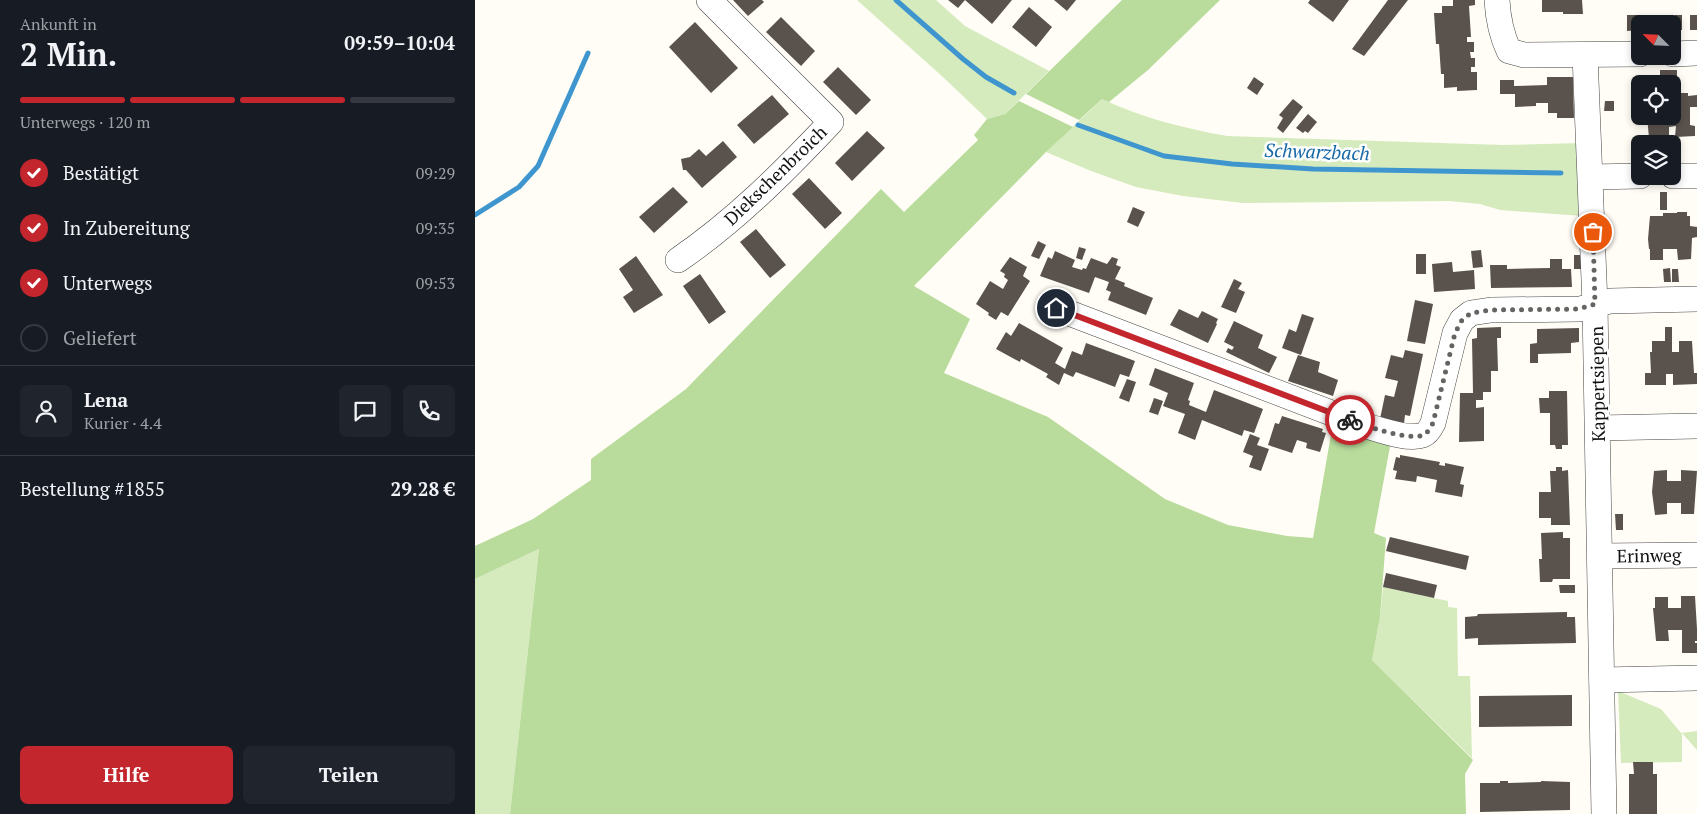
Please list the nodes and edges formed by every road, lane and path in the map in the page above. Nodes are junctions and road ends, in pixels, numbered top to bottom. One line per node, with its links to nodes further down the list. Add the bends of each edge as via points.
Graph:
1 (709, 0): 11 (street, Diekschenbroich, via 831,122 755,198)
2 (1497, 0): 6 (street, via 1502,37 1509,51 1524,55)
3 (1697, 53): 5 (street)
4 (1631, 54): 6 (street)
5 (1681, 54)
6 (1585, 55): 10 (street, Kappertsiepen)
7 (1631, 176): 10 (street)
8 (1681, 176): 9 (street)
9 (1697, 176)
10 (1591, 177): 13 (street, Kappertsiepen)
11 (678, 260)
12 (1697, 299): 13 (street)
13 (1595, 304): 14 (street, via 1579,309 1471,313 1462,320 1455,333 1433,423 1424,435 1417,436 1400,435 1360,424); 16 (street, Kappertsiepen)
14 (1056, 308)
15 (1697, 426): 16 (street)
16 (1598, 428): 18 (street, Kappertsiepen)
17 (1697, 555): 18 (street, Erinweg)
18 (1601, 556): 20 (street, Kappertsiepen)
19 (1697, 678): 20 (street)
20 (1602, 680): 21 (street, Kappertsiepen)
21 (1604, 814)

